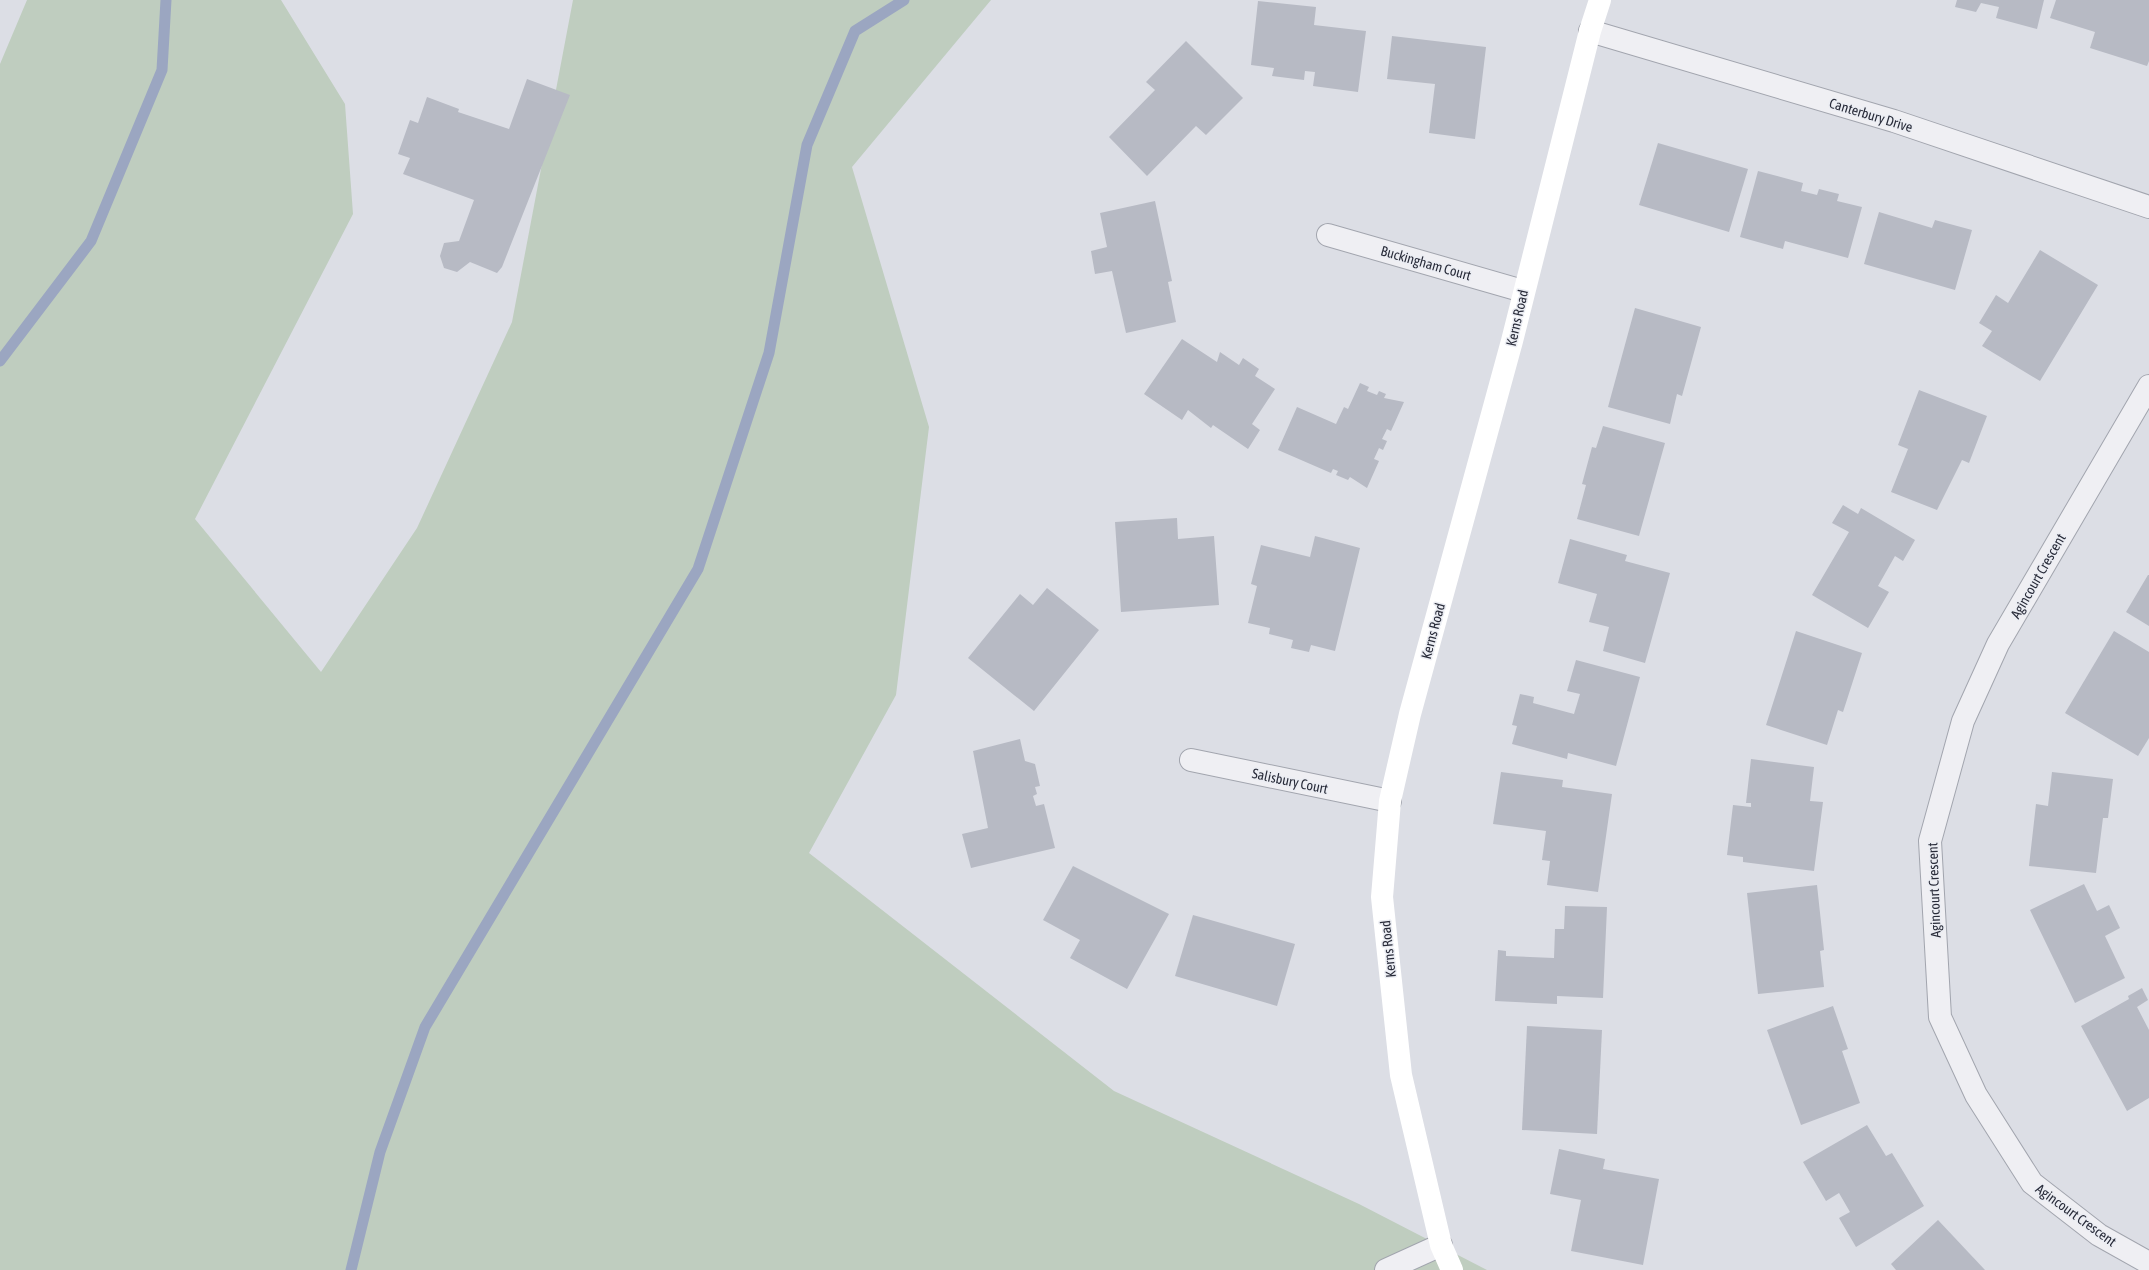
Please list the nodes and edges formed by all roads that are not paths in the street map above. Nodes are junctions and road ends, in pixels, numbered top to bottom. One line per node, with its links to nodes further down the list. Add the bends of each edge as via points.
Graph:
1 (1600, 0): 2 (street, Kerns Road)
2 (1590, 31): 3 (street, Canterbury Drive, via 1894,121); 5 (street, Kerns Road)
3 (2149, 207)
4 (1328, 235): 5 (street, Buckingham Court)
5 (1523, 291): 8 (street, Kerns Road, via 1512,341 1410,714)
6 (2149, 386): 10 (street, Agincourt Crescent, via 1998,644 1963,721 1930,841 1940,1017 1976,1095 2032,1183 2099,1235)
7 (1191, 760): 8 (street, Salisbury Court)
8 (1390, 801): 9 (street, Kerns Road, via 1382,897 1401,1075)
9 (1441, 1245): 11 (street); 12 (street, Kerns Road)
10 (2149, 1264)
11 (1386, 1270)
12 (1452, 1270)

